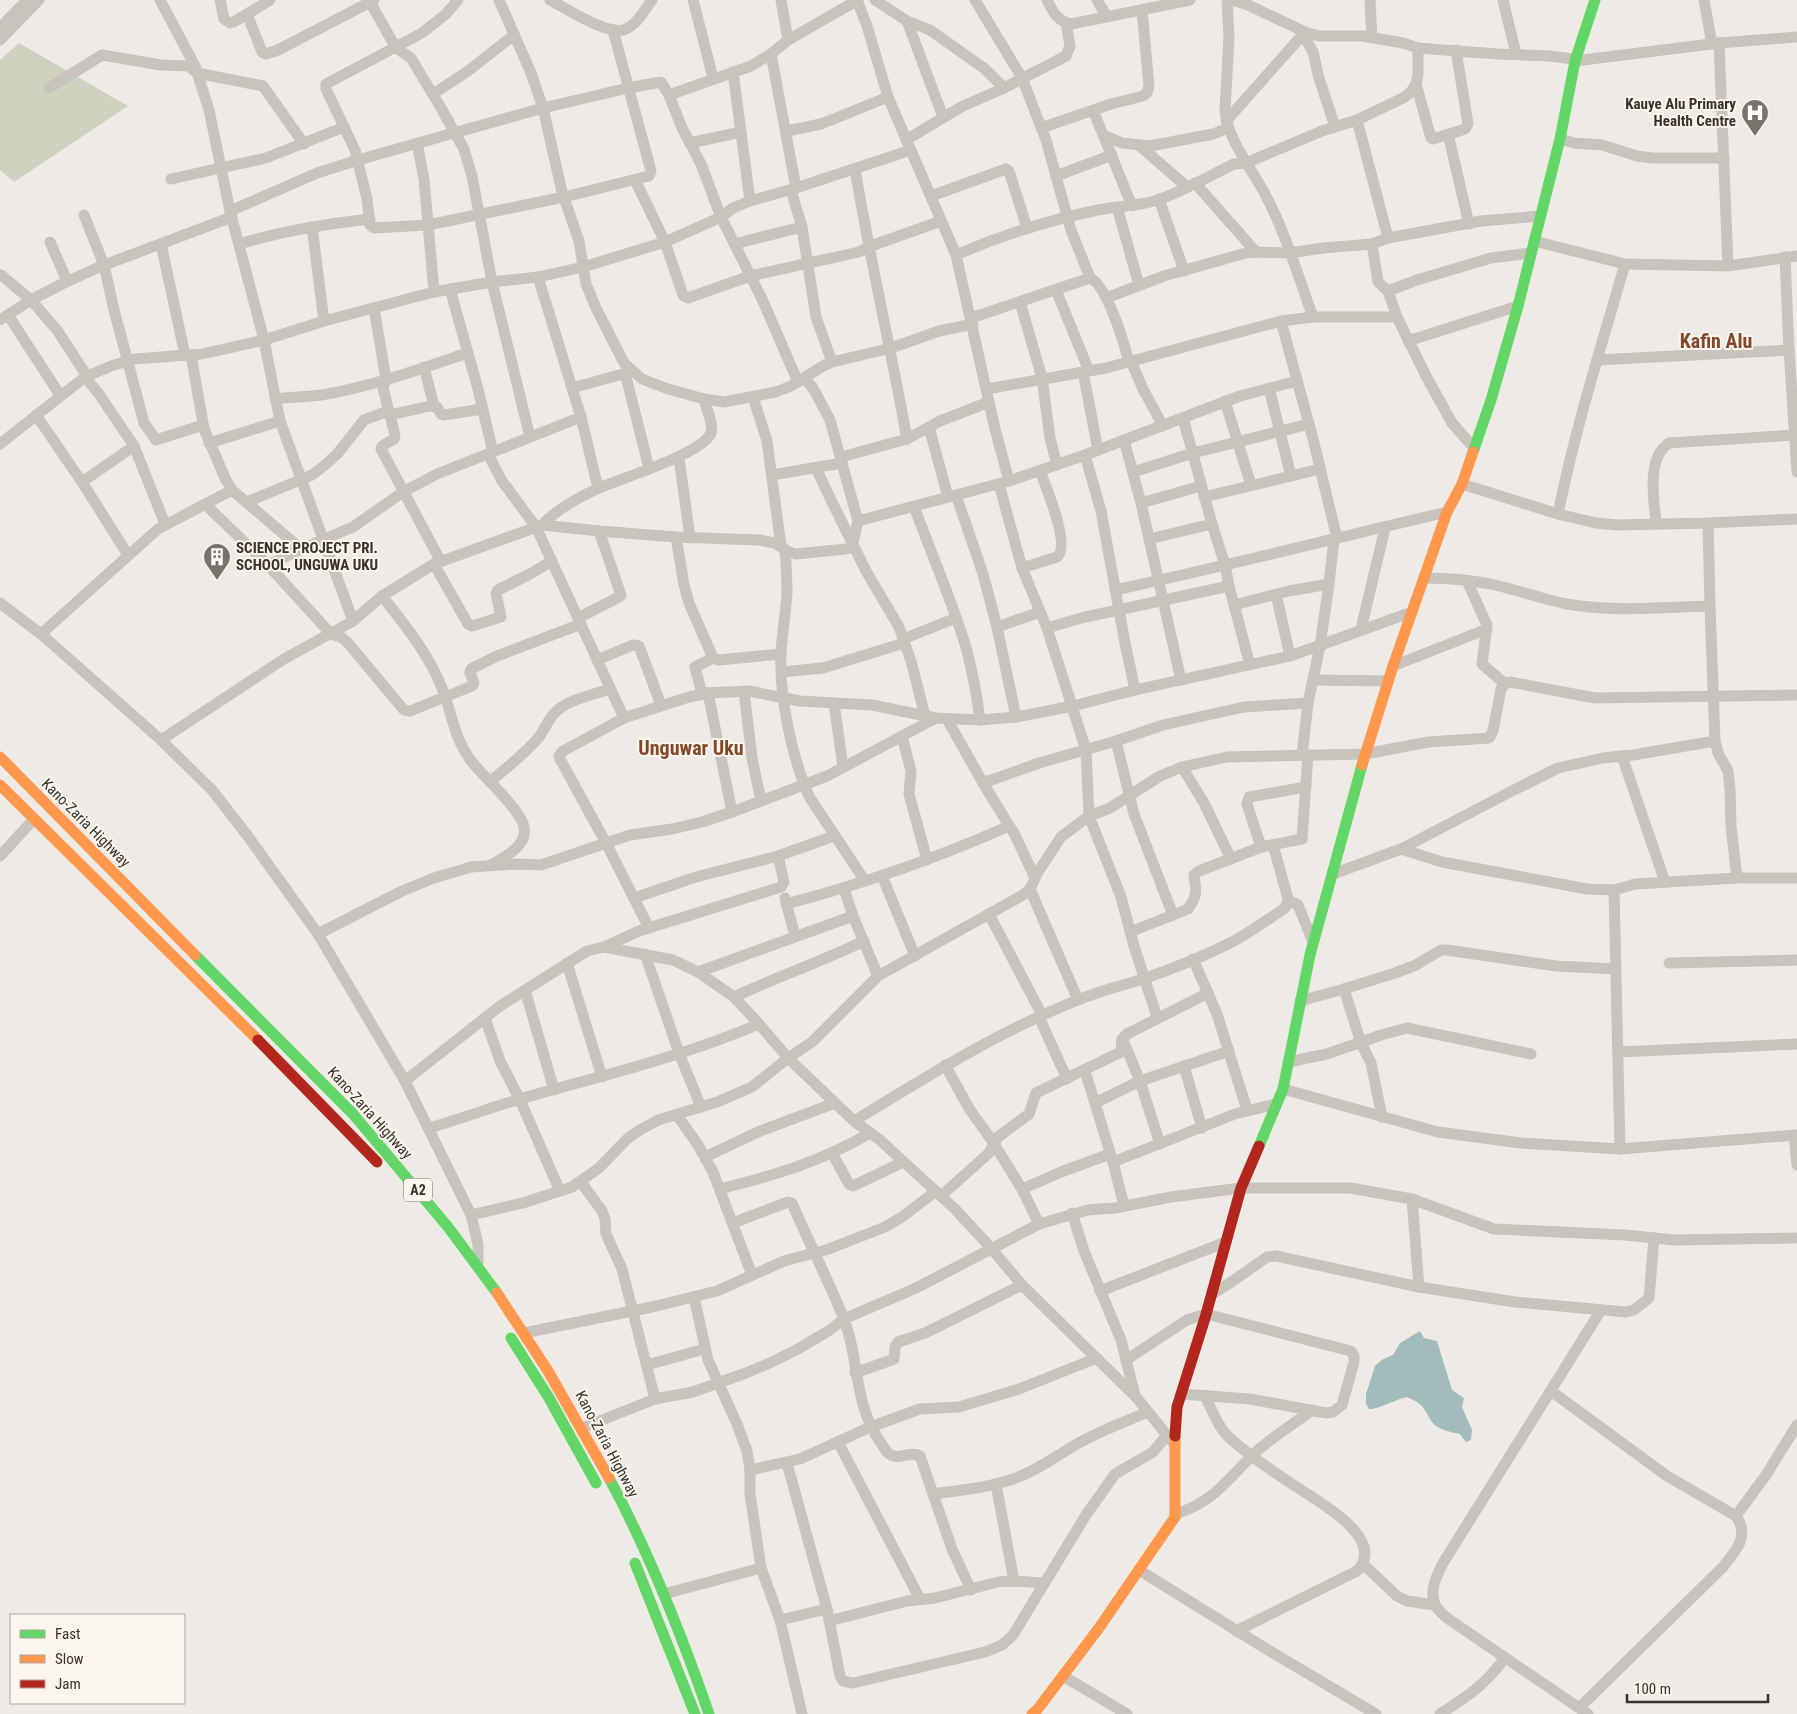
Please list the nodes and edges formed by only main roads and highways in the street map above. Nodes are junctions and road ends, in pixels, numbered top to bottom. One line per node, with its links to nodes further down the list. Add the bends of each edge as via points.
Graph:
1 (1596, 0): 10 (main road, via 1575,62 1560,139 1492,400 1462,484 1446,512 1365,754 1313,942 1283,1090 1241,1188 1177,1407 1174,1521)
2 (0, 757): 9 (main road, Kano-Zaria Highway / A2, via 353,1114 478,1266 564,1395 617,1495 664,1594)
3 (0, 784): 4 (main road, Kano-Zaria Highway / A2)
4 (385, 1171)
5 (503, 1326): 6 (main road, Kano-Zaria Highway)
6 (600, 1490)
7 (630, 1549): 8 (main road)
8 (695, 1714)
9 (709, 1714)
10 (1032, 1714)

